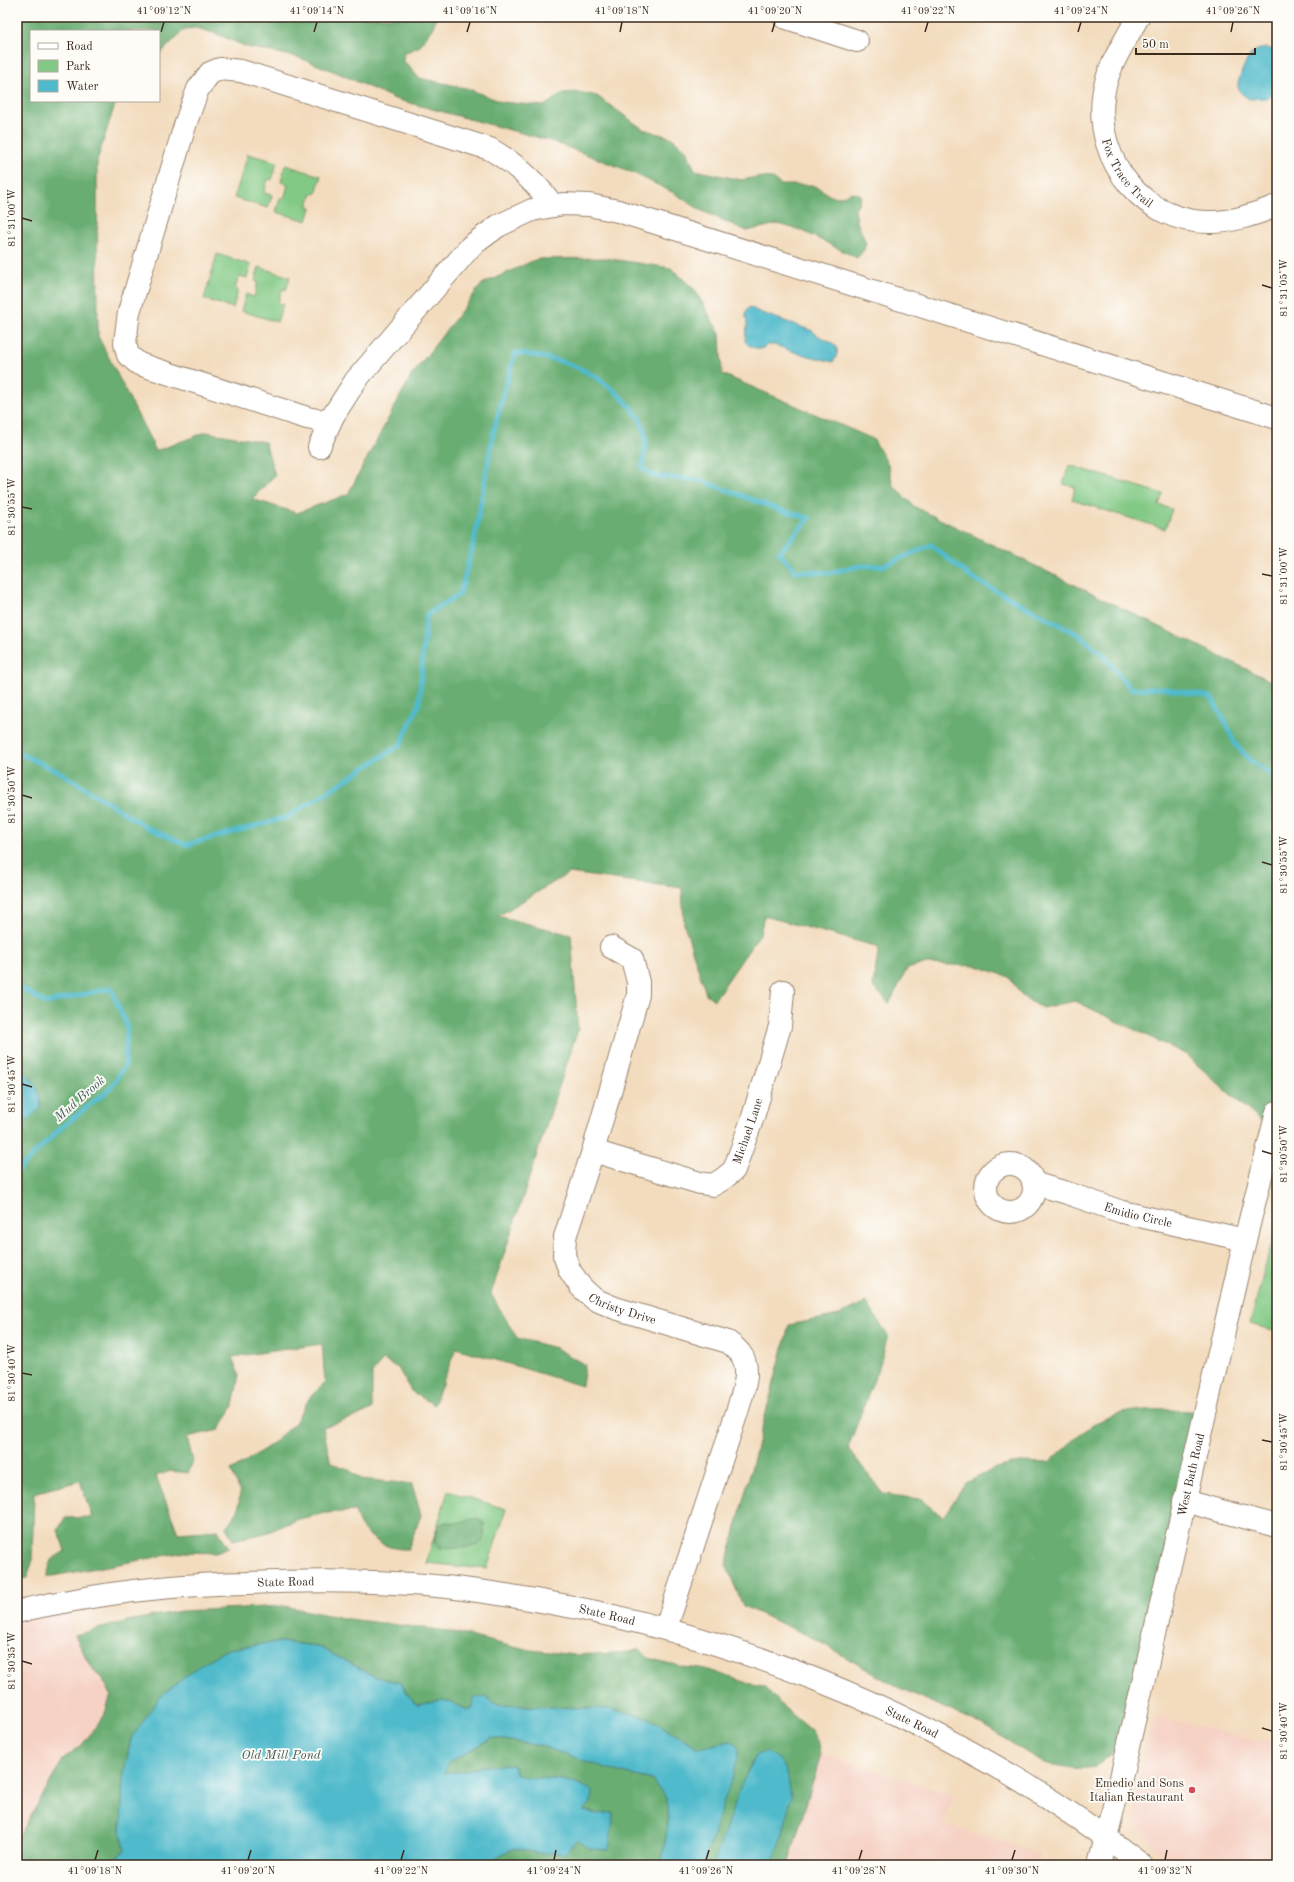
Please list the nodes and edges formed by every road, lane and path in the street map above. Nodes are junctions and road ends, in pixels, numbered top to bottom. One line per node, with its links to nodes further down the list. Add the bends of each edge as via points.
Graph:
1 (784, 17): 3 (street)
2 (1138, 17): 5 (street, Fox Trace Trail, via 1114,61 1103,96 1104,139 1120,173 1134,190 1151,204 1165,213 1194,222 1230,220)
3 (857, 41)
4 (553, 206): 6 (street, via 532,210 498,226 471,246 356,380); 6 (street, via 529,178 490,149 241,71 220,69 210,73 198,89 186,122 138,280 129,312 125,343 128,355 139,364 307,418 322,421); 7 (street, via 589,205 618,211)
5 (1277, 206)
6 (333, 416): 8 (street)
7 (1277, 418)
8 (319, 447)
9 (610, 947): 12 (street, Christy Drive, via 632,959 638,982 638,995)
10 (783, 991): 12 (street, Michael Lane, via 780,1026 753,1117 734,1170 724,1180 713,1185 700,1183)
11 (1277, 1112): 14 (street, West Bath Road)
12 (593, 1151): 18 (street, Christy Drive, via 565,1237 564,1255 570,1271 581,1287 594,1299 615,1308 728,1342 740,1353 746,1365 746,1380 737,1412)
13 (1033, 1183): 14 (street, Emidio Circle, via 1122,1212)
14 (1244, 1240): 15 (street, West Bath Road)
15 (1184, 1501): 16 (street); 19 (street, West Bath Road)
16 (1277, 1526)
17 (17, 1612): 18 (street, State Road, via 117,1592 209,1584 340,1582 462,1589 581,1608)
18 (666, 1628): 19 (street, State Road, via 781,1665 886,1710 1022,1781)
19 (1106, 1837): 20 (street, West Bath Road); 21 (street, State Road)
20 (1099, 1865)
21 (1142, 1865)

